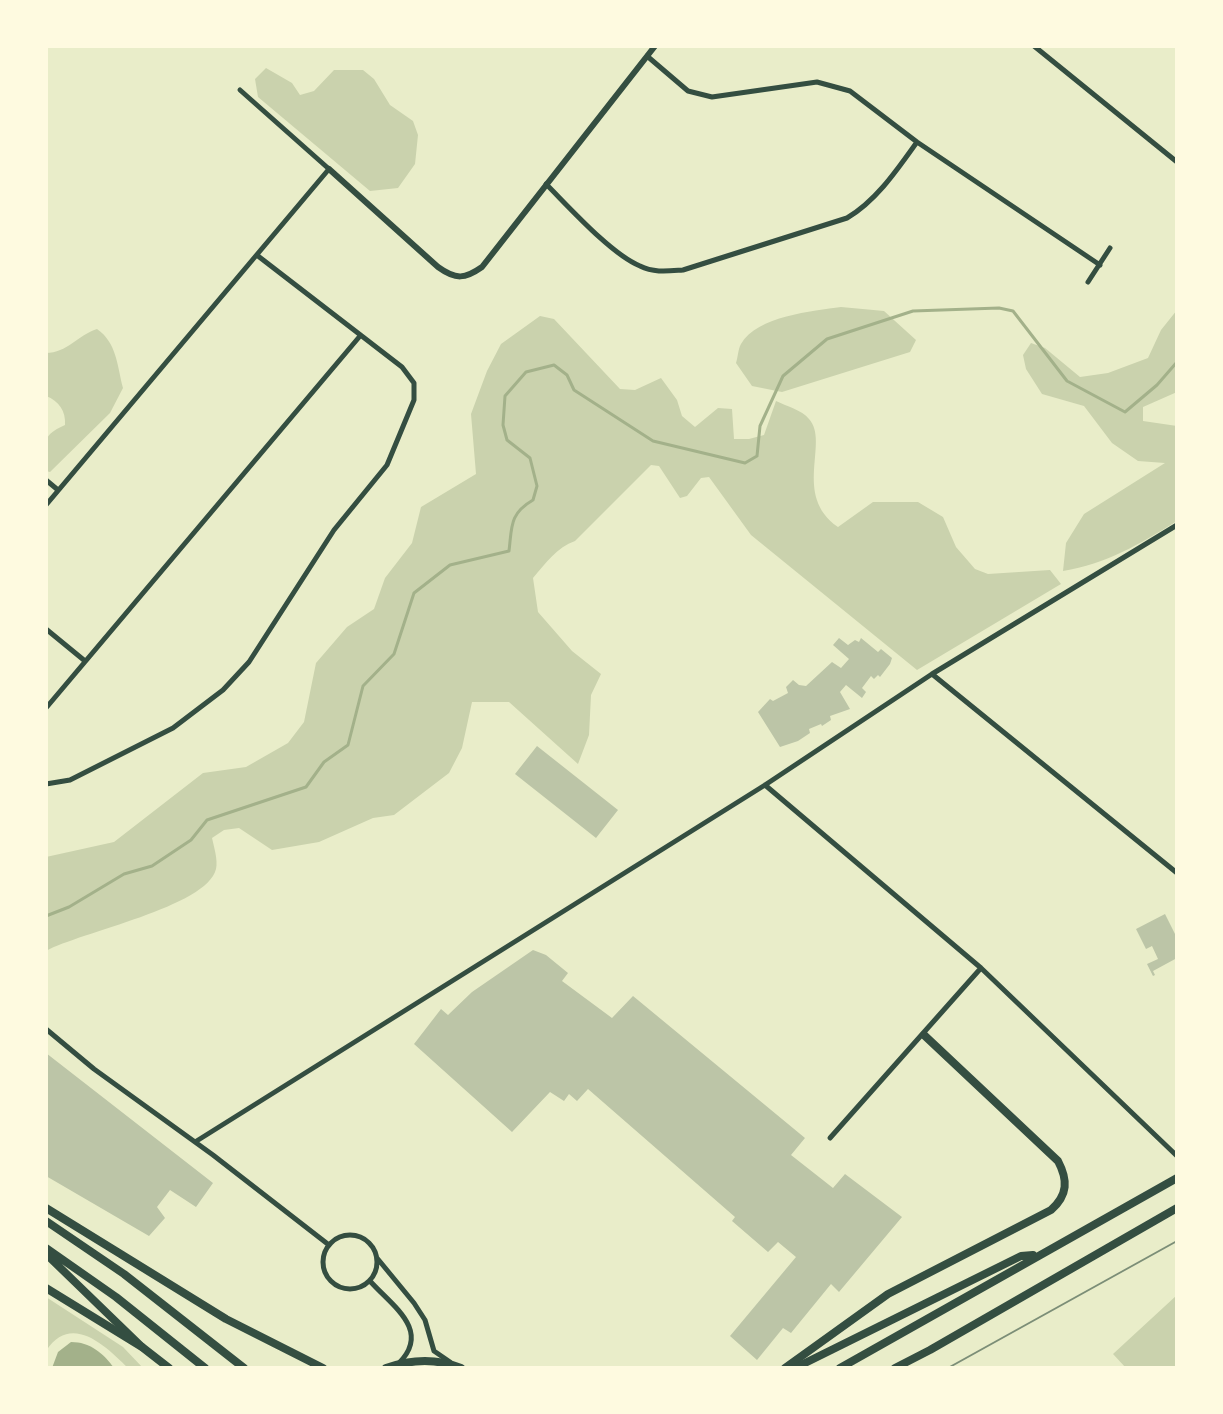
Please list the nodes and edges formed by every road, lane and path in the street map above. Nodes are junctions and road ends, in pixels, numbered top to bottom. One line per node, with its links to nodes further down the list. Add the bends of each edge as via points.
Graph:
1 (655, 46): 3 (street)
2 (1034, 46): 6 (street)
3 (647, 56): 5 (street, via 688,91 712,97 809,83 841,87); 8 (street)
4 (240, 90): 7 (street)
5 (917, 142): 8 (street, via 881,188 847,218 683,270 659,272 638,266); 11 (street)
6 (1177, 162)
7 (329, 169): 8 (street, via 438,267 462,278 482,267); 10 (street)
8 (545, 183)
9 (1110, 248): 11 (street)
10 (258, 256): 13 (street); 15 (street)
11 (1100, 265): 12 (street)
12 (1088, 282)
13 (360, 336): 19 (street); 22 (street, via 402,367 414,383 414,400 387,465 334,530 249,662 223,690 173,728 70,780)
14 (46, 480): 15 (street)
15 (58, 490): 16 (street)
16 (46, 505)
17 (1177, 525): 20 (street)
18 (46, 629): 19 (street)
19 (85, 661): 21 (street)
20 (932, 674): 23 (street); 24 (street)
21 (46, 708)
22 (46, 784)
23 (765, 785): 25 (street); 29 (street)
24 (1177, 873)
25 (981, 968): 27 (street); 30 (street)
26 (46, 1029): 29 (street)
27 (924, 1035): 28 (street); 50 (main road, via 1058,1161 1066,1188 1051,1210 888,1294)
28 (830, 1138)
29 (195, 1142): 35 (street)
30 (1177, 1156)
31 (1177, 1178): 37 (main road)
32 (46, 1208): 48 (main road, via 226,1319)
33 (1177, 1208): 42 (main road)
34 (46, 1221): 47 (main road)
35 (329, 1245): 38 (street, via 354,1236 367,1241); 39 (street, via 323,1260 332,1283 355,1289)
36 (46, 1251): 41 (main road); 46 (main road, via 127,1305)
37 (1037, 1255): 51 (main road, via 1021,1256); 52 (main road)
38 (377, 1257): 39 (street); 44 (street, via 425,1320 434,1351)
39 (369, 1281): 43 (street, via 411,1329 408,1354)
40 (46, 1288): 41 (main road)
41 (142, 1347): 45 (main road)
42 (930, 1350): 53 (main road); 54 (main road)
43 (398, 1364): 44 (main road, via 427,1360); 49 (main road)
44 (458, 1367)
45 (169, 1368)
46 (205, 1368)
47 (244, 1368)
48 (323, 1368)
49 (386, 1368)
50 (785, 1368)
51 (795, 1368)
52 (840, 1368)
53 (895, 1368)
54 (906, 1368)

